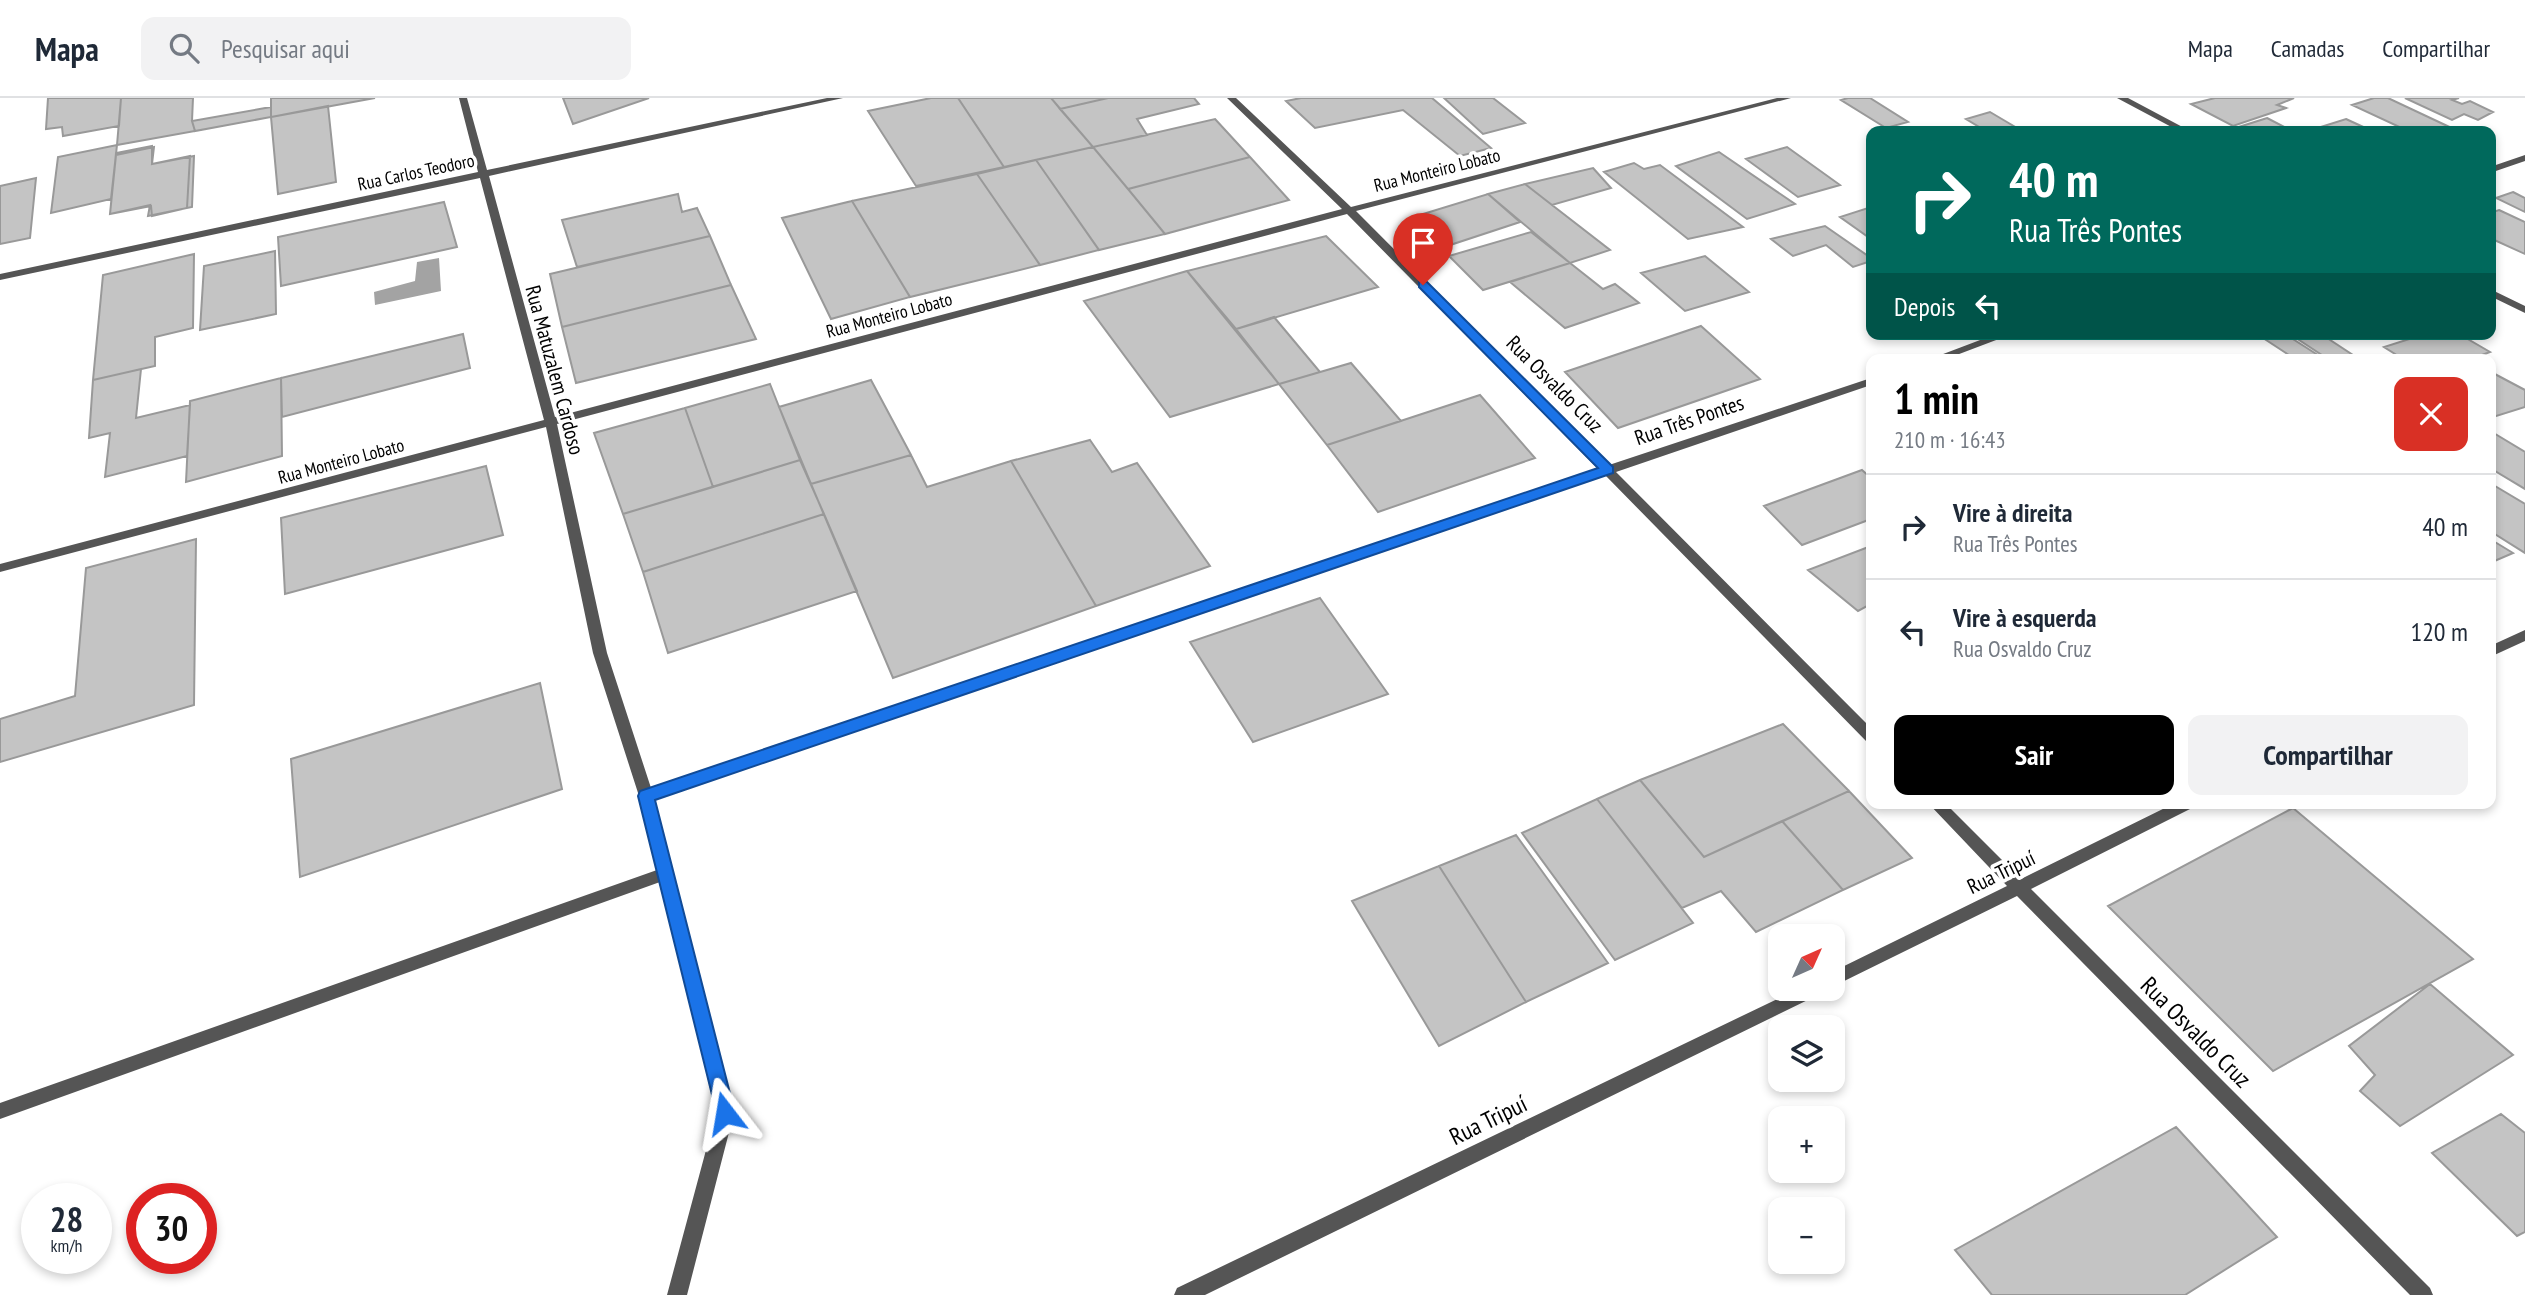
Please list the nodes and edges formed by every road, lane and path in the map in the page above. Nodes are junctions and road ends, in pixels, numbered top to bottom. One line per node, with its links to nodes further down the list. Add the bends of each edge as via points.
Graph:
1 (463, 98): 9 (street, Rua Matuzalem Cardoso)
2 (839, 98): 9 (street, Rua Carlos Teodoro)
3 (1231, 98): 10 (street, Rua Osvaldo Cruz)
4 (1787, 98): 10 (street, Rua Monteiro Lobato)
5 (2121, 98): 6 (street)
6 (2175, 126)
7 (2525, 158): 8 (street)
8 (2496, 168)
9 (482, 174): 11 (street, Rua Carlos Teodoro); 17 (street, Rua Matuzalem Cardoso)
10 (1349, 210): 17 (street, Rua Monteiro Lobato); 18 (street, Rua Osvaldo Cruz)
11 (0, 277)
12 (2496, 295): 13 (street)
13 (2525, 310)
14 (1990, 340): 15 (street)
15 (1949, 354)
16 (1866, 383): 18 (street, Rua Três Pontes)
17 (551, 424): 19 (street, Rua Monteiro Lobato); 23 (street, Rua Matuzalem Cardoso, via 600,653)
18 (1608, 470): 22 (street, Rua Osvaldo Cruz); 23 (street, Rua Três Pontes)
19 (0, 568)
20 (2525, 635): 21 (street)
21 (2496, 649)
22 (1866, 732)
23 (646, 796): 26 (street, Rua Matuzalem Cardoso)
24 (1942, 809): 27 (street, Rua Osvaldo Cruz)
25 (2177, 809): 27 (street, Rua Tripuí)
26 (664, 874): 30 (street); 31 (street, Rua Matuzalem Cardoso, via 725,1113)
27 (2019, 889): 28 (street, Rua Tripuí); 33 (street, Rua Osvaldo Cruz)
28 (1845, 974)
29 (1789, 1001): 32 (street, Rua Tripuí)
30 (0, 1111)
31 (677, 1295)
32 (1184, 1295)
33 (2423, 1295)

